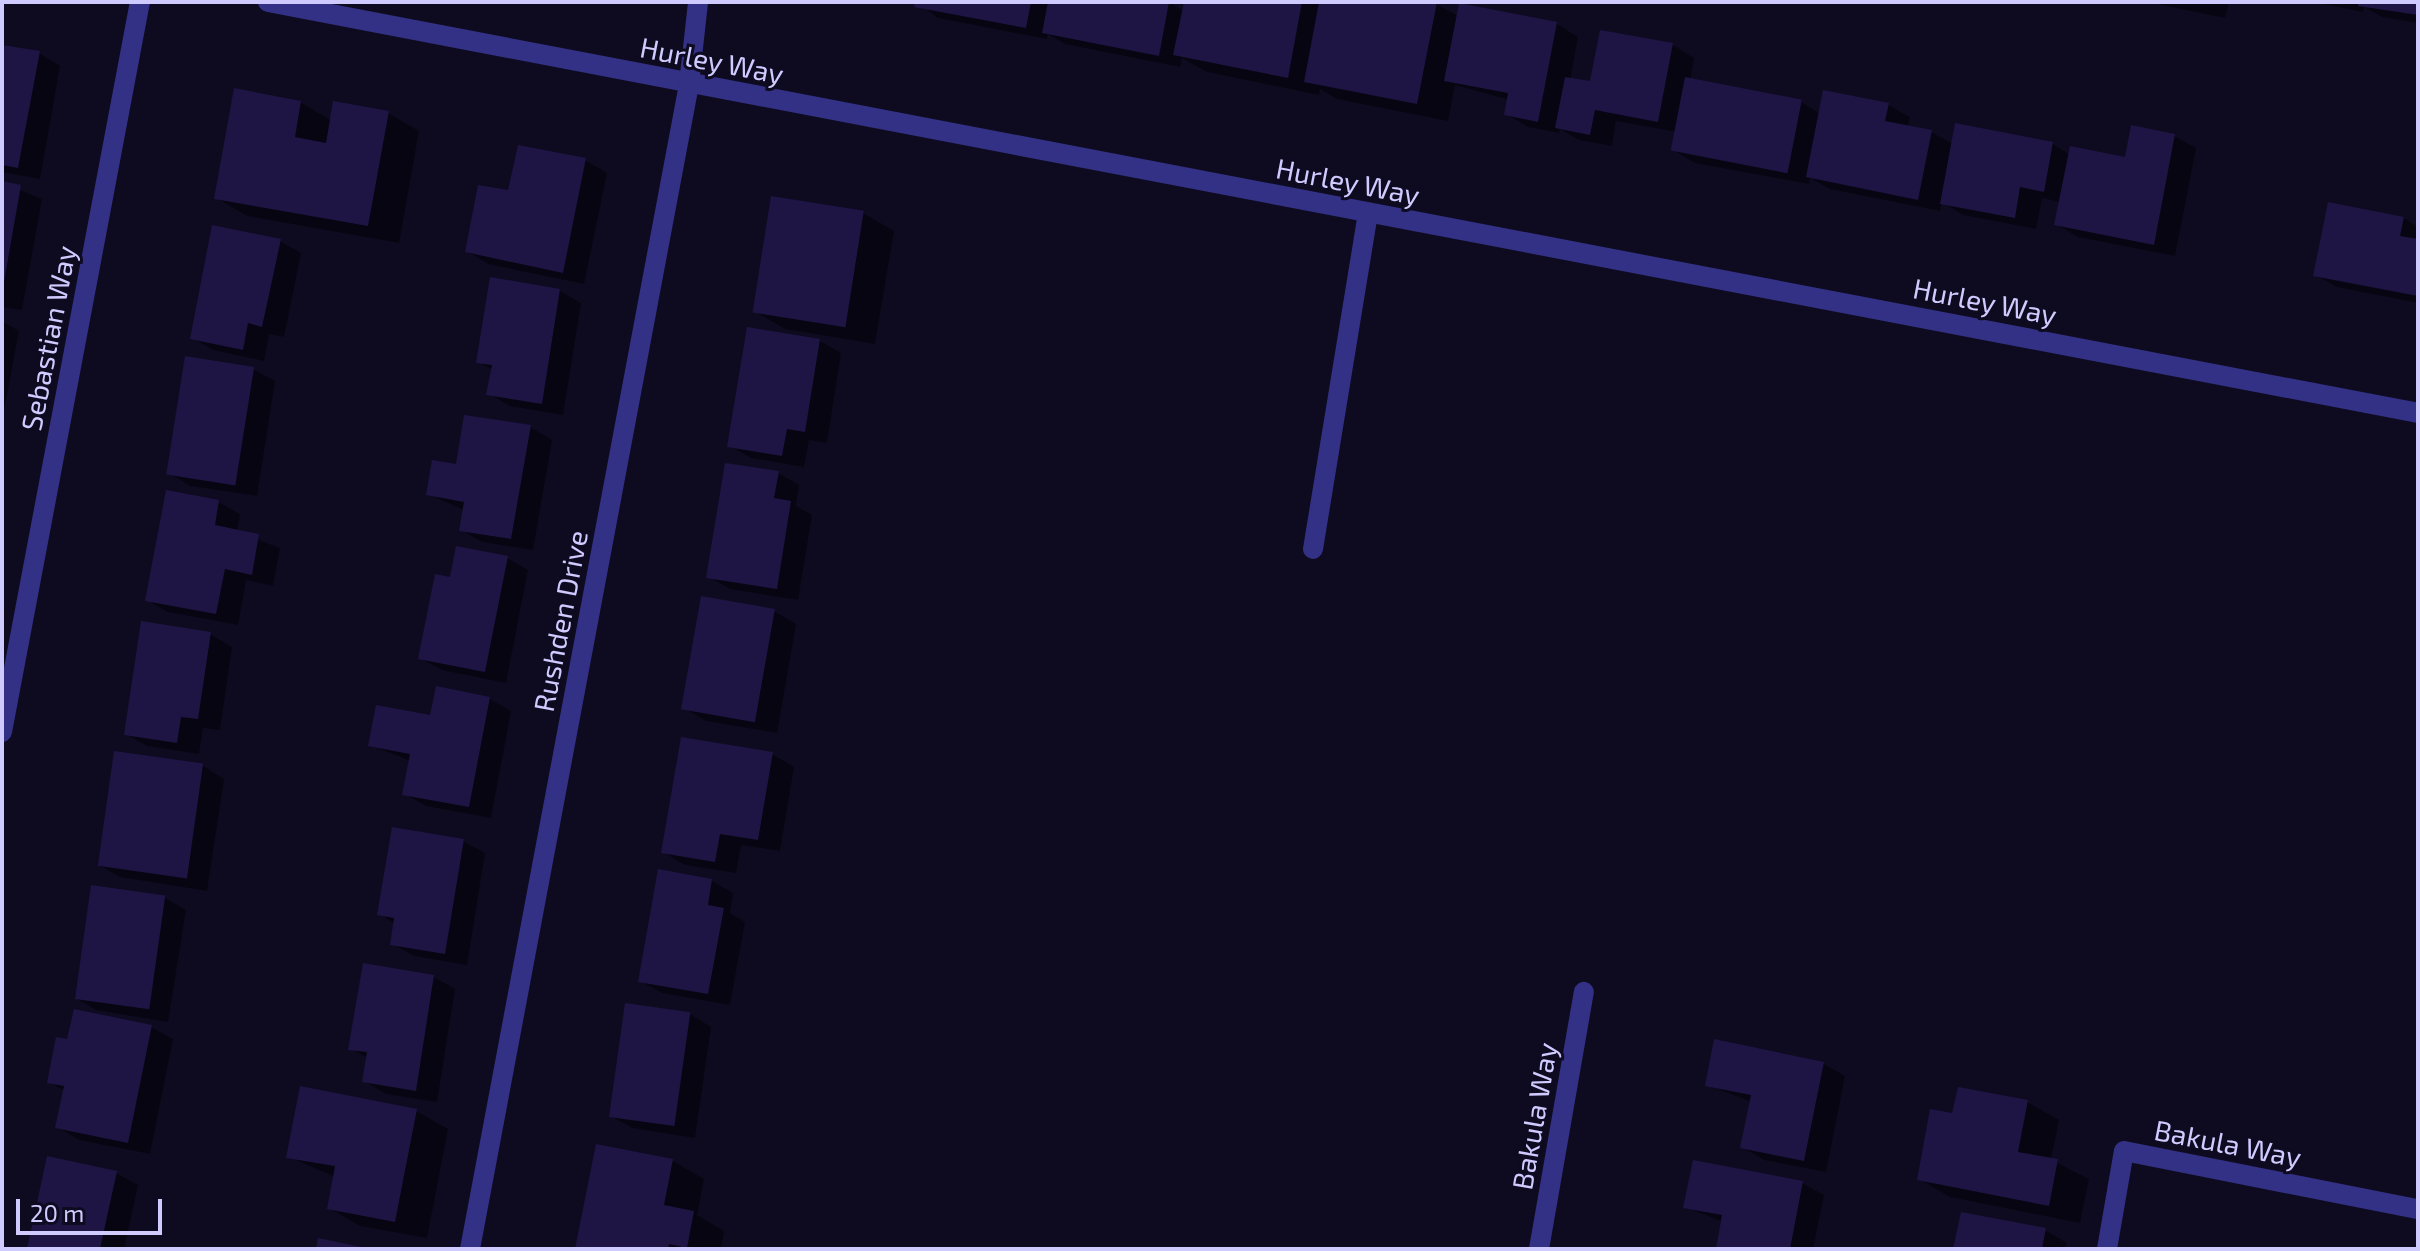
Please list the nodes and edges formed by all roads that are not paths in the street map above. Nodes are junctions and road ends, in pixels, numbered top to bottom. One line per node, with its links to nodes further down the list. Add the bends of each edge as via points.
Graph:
1 (140, 2): 8 (street, Sebastian Way)
2 (268, 2): 4 (street, Hurley Way)
3 (698, 2): 4 (street, Rushden Drive)
4 (689, 84): 5 (street, Hurley Way); 11 (street, Rushden Drive)
5 (1368, 213): 6 (street, Hurley Way); 7 (street)
6 (2418, 413)
7 (1313, 549)
8 (2, 732)
9 (1584, 992): 12 (street, Bakula Way)
10 (2418, 1209): 13 (street, Bakula Way, via 2124,1151)
11 (470, 1249)
12 (1539, 1249)
13 (2107, 1249)

